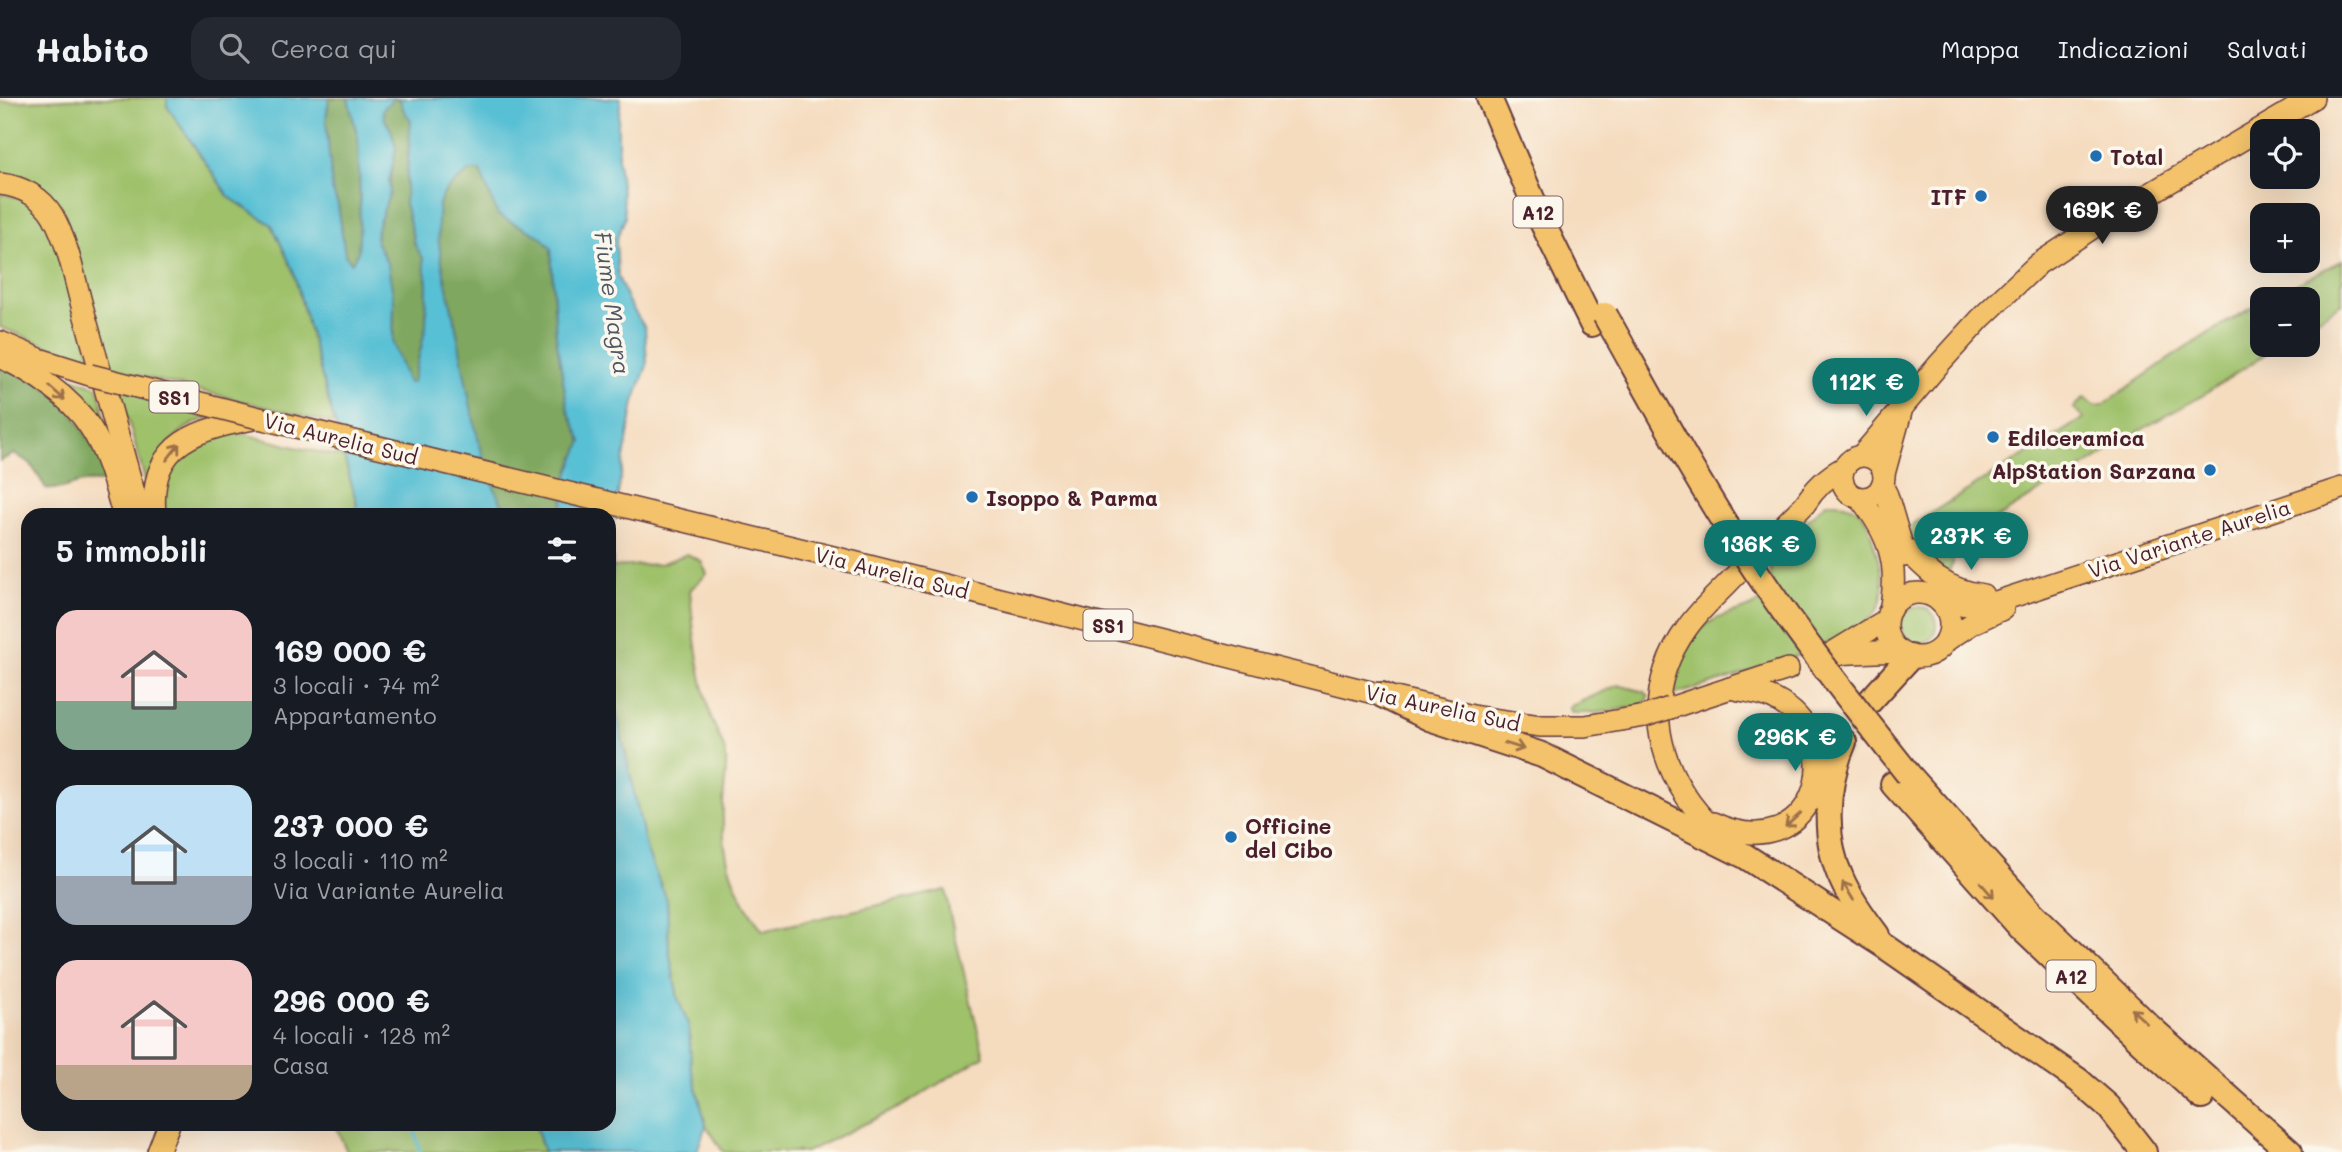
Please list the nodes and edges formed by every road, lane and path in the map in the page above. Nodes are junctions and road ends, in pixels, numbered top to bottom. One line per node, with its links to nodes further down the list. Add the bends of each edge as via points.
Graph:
1 (1489, 98): 31 (highway, A12, via 1586,313 1657,443 1789,647)
2 (1507, 98): 31 (highway, A12, bridge, via 1588,281 1672,436 1744,553)
3 (2313, 98): 9 (main road, via 2038,264 1976,324)
4 (0, 184): 18 (main road, via 42,201 53,216)
5 (0, 333): 8 (main road)
6 (0, 342): 8 (main road, Via Aurelia Sud / SS1)
7 (0, 357): 17 (main road, one-way to 17, via 47,384 90,426 106,458)
8 (39, 359): 10 (main road, Via Aurelia Sud / SS1, bridge)
9 (1903, 408): 11 (main road); 13 (main road)
10 (259, 418): 19 (main road, one-way to 10, via 155,480 182,440 216,426); 28 (main road, Via Aurelia Sud / SS1)
11 (1862, 455): 12 (main road); 13 (main road, via 1874,459)
12 (1843, 468): 15 (main road, via 1842,480); 16 (main road, via 1813,491)
13 (1883, 480): 15 (main road, via 1873,495); 20 (main road)
14 (2342, 488): 21 (main road, Via Variante Aurelia)
15 (1854, 494): 16 (main road, via 1823,495); 23 (main road, via 1880,523 1892,555 1893,594)
16 (1805, 504): 32 (main road, via 1687,627 1660,685 1662,748 1683,794)
17 (121, 508)
18 (138, 508)
19 (154, 508)
20 (1901, 544): 21 (main road, via 1946,586 1984,595 2022,586); 22 (main road, via 1906,562)
21 (2036, 589): 22 (main road, Via Variante Aurelia, via 1978,606); 24 (main road, Via Variante Aurelia, via 2032,596)
22 (1937, 599): 23 (main road, via 1924,593 1905,596); 24 (main road, via 1950,620)
23 (1888, 615): 25 (main road, via 1889,639); 25 (main road, via 1830,654)
24 (1947, 640): 25 (main road, via 1927,656)
25 (1904, 654): 29 (highway)
26 (1788, 669): 27 (main road, Via Aurelia Sud / SS1)
27 (1730, 688): 28 (main road, Via Aurelia Sud / SS1, bridge, via 1670,708 1585,726 1501,721); 32 (main road, one-way to 32, via 1770,696 1793,712 1811,741 1816,780 1809,801 1783,829 1743,834)
28 (1382, 695): 33 (highway, one-way to 33, via 1429,718 1542,755)
29 (1870, 701)
30 (1844, 742): 34 (highway, one-way to 30, via 1841,880 1833,849 1831,787)
31 (1901, 779): 36 (highway, A12 / A12)
32 (1704, 820): 33 (main road)
33 (1745, 856): 34 (highway)
34 (1886, 947): 37 (highway, via 2078,1080 2108,1106)
35 (166, 1131): 38 (main road)
36 (2263, 1140): 40 (highway, A12 / A12); 41 (highway)
37 (2128, 1142): 39 (highway)
38 (158, 1152)
39 (2144, 1152)
40 (2290, 1152)
41 (2309, 1152)

